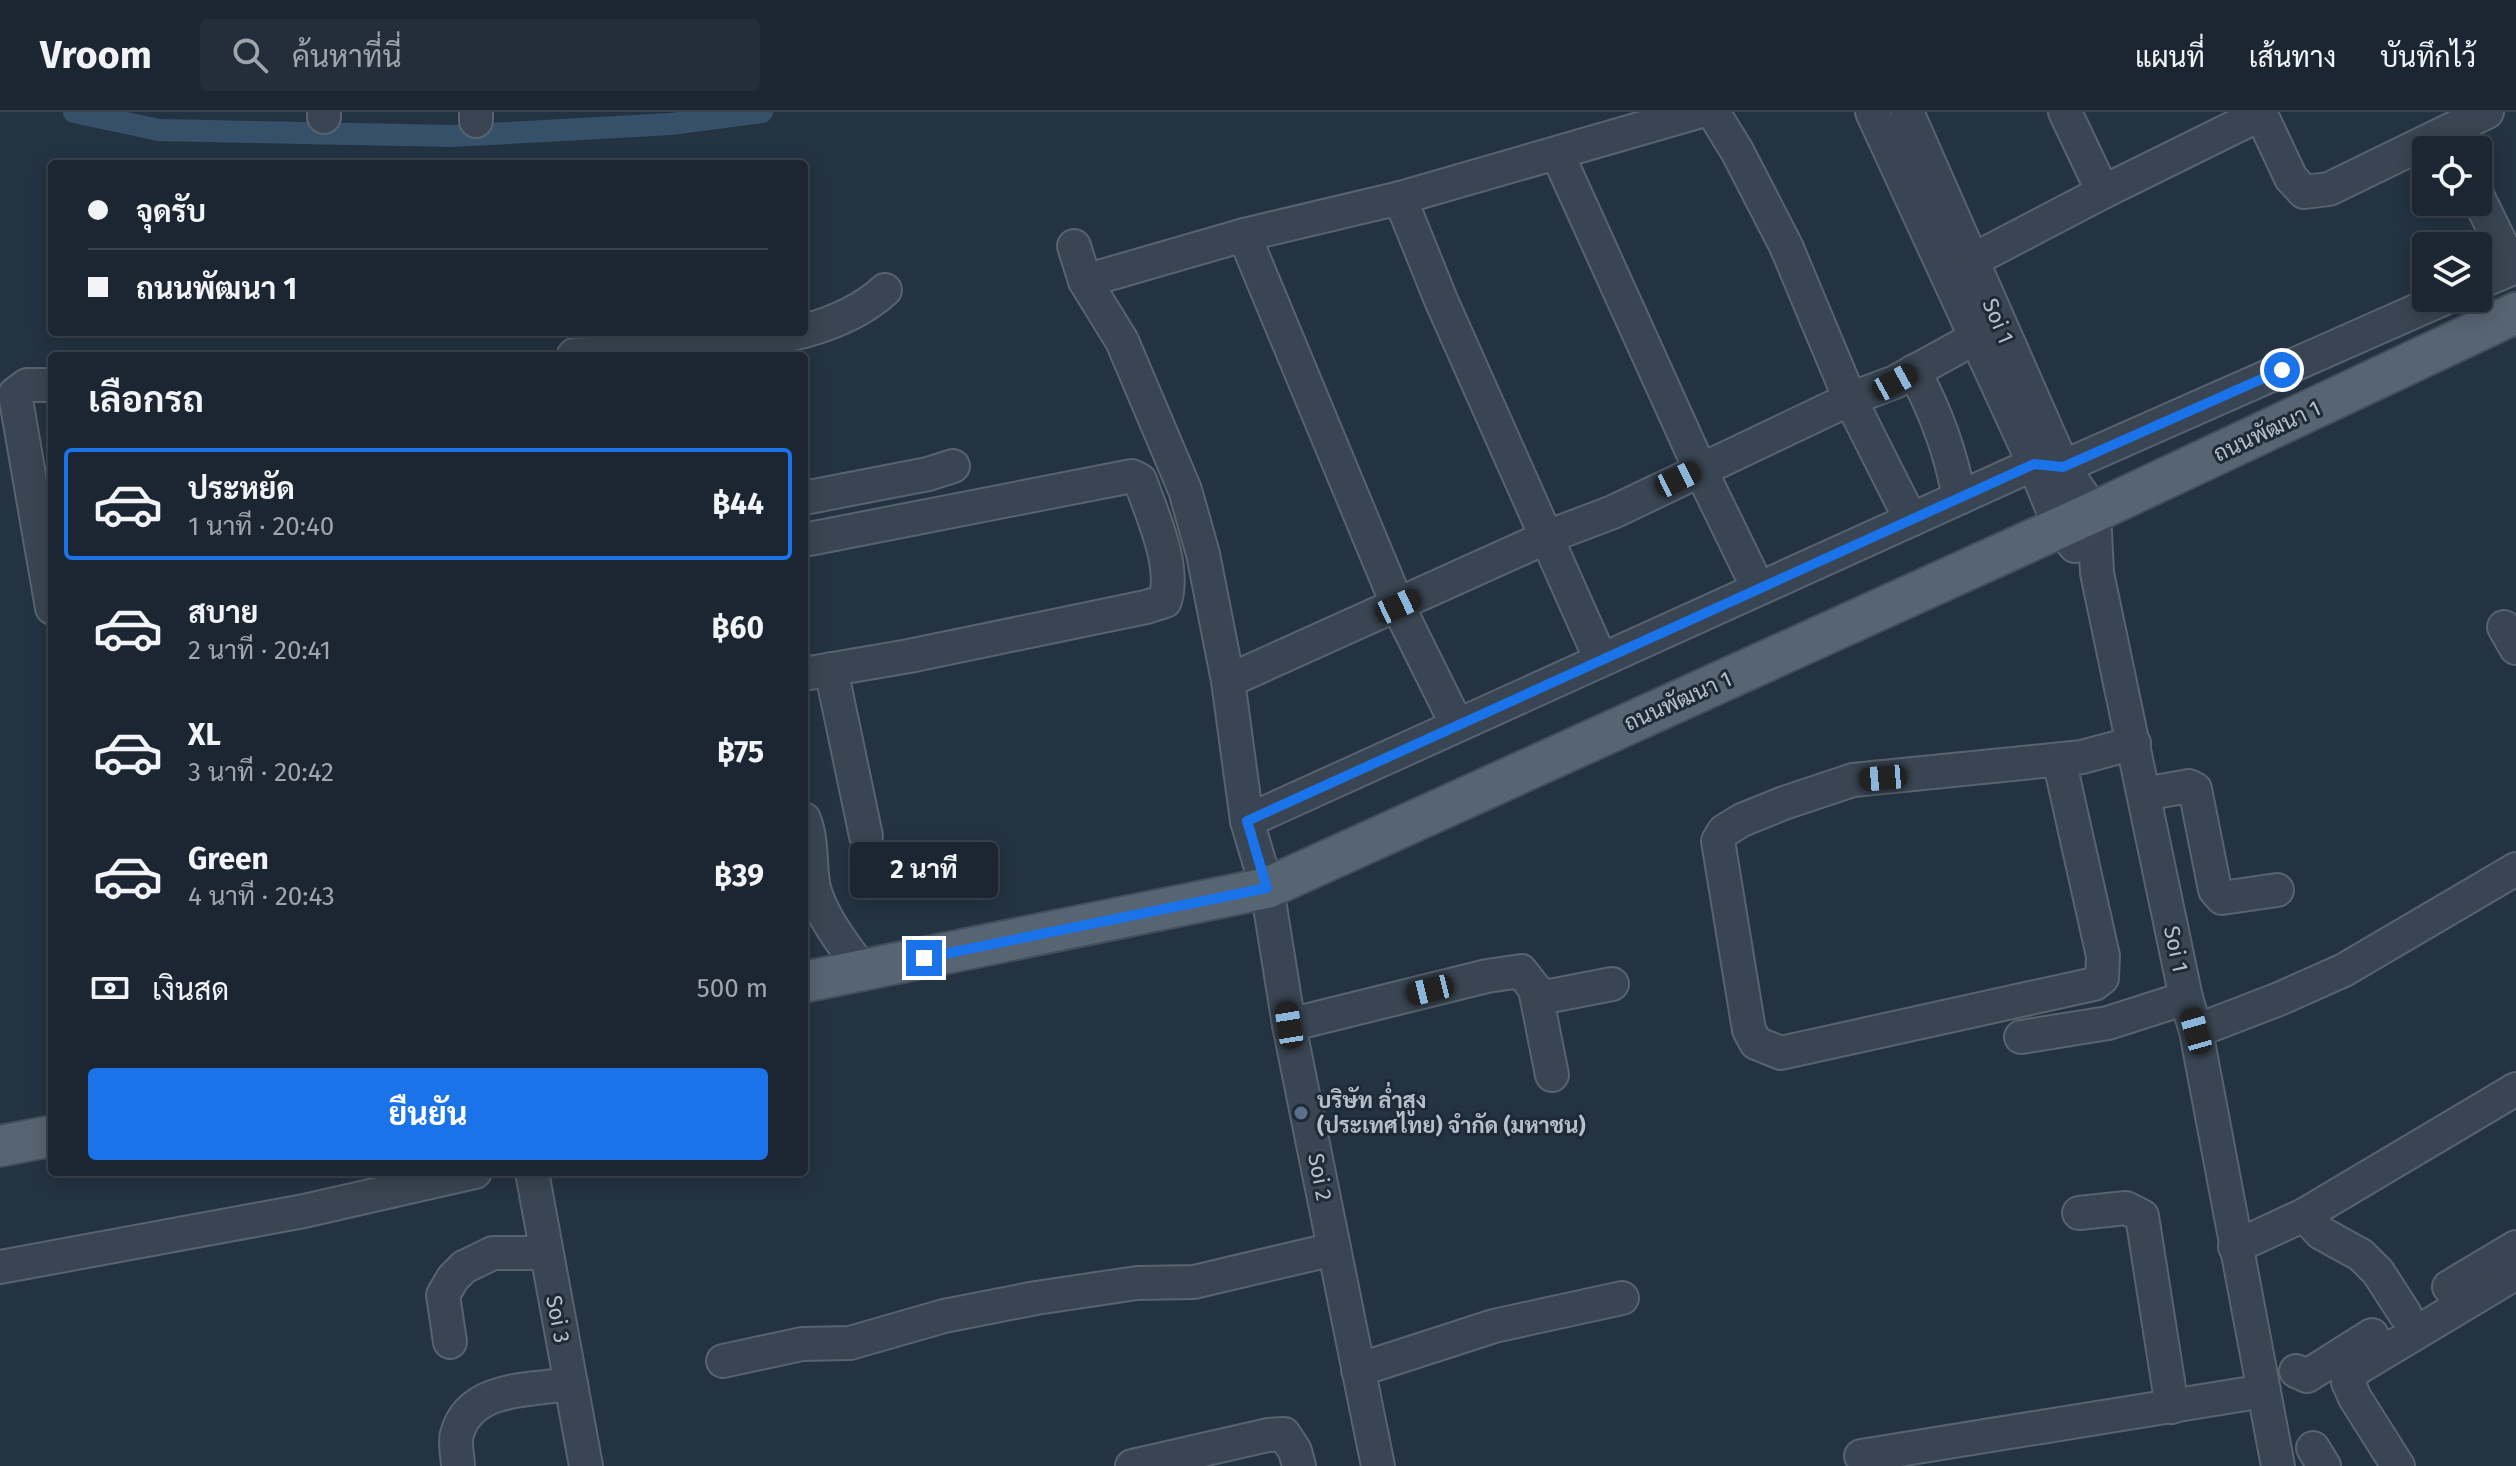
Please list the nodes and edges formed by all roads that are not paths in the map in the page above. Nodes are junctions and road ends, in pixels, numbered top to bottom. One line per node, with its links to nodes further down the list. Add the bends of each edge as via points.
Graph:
1 (1698, 112): 8 (street)
2 (1713, 112): 32 (street, via 1786,246)
3 (1872, 112): 24 (street)
4 (1907, 112): 16 (street, Soi 1)
5 (2065, 112): 11 (street)
6 (2487, 112): 9 (street)
7 (2261, 113): 9 (street, via 2291,178 2304,192 2329,189); 11 (street)
8 (1624, 122): 10 (street)
9 (2446, 131)
10 (1557, 153): 12 (street); 35 (street)
11 (2103, 192): 16 (street)
12 (1400, 198): 14 (street); 40 (street)
13 (2488, 216): 17 (street)
14 (1244, 235): 19 (street); 44 (street)
15 (1074, 246): 19 (street, Soi 2)
16 (1973, 260): 24 (street, Soi 1)
17 (2515, 267): 18 (street)
18 (2492, 277)
19 (1085, 281): 47 (street, Soi 2, via 1122,341 1185,490)
20 (885, 290): 23 (street, via 871,303)
21 (2412, 312): 33 (street)
22 (2516, 313): 39 (main road, ถนนพัฒนา 1)
23 (808, 330)
24 (1987, 331): 30 (street); 33 (street, Soi 1)
25 (786, 336): 29 (street)
26 (662, 341): 27 (street); 28 (street)
27 (597, 352)
28 (694, 352)
29 (720, 352)
30 (1914, 371): 32 (street); 37 (street, via 1952,458)
31 (48, 386): 42 (street, via 27,385 15,394)
32 (1850, 399): 35 (street); 38 (street)
33 (2048, 465): 37 (street); 39 (street, Soi 1)
34 (953, 466): 36 (street)
35 (1700, 469): 40 (street); 43 (street)
36 (808, 497)
37 (1959, 498): 38 (street)
38 (1911, 520): 43 (street)
39 (2077, 520): 49 (street, Soi 1, via 2097,573); 56 (main road, ถนนพัฒนา 1)
40 (1547, 537): 44 (street); 45 (street)
41 (808, 539): 46 (street, via 1132,476 1140,480 1170,586 1165,601)
42 (48, 585)
43 (1758, 588): 45 (street)
44 (1398, 606): 47 (street); 48 (street)
45 (1601, 660): 48 (street)
46 (817, 672): 54 (street)
47 (1228, 681): 52 (street, Soi 2)
48 (1457, 725): 52 (street)
49 (2134, 743): 50 (street); 51 (street, Soi 1)
50 (2059, 759): 50 (street, via 1853,780 1724,831 1718,841 1749,1030 1756,1043 1781,1053 2094,984 2102,978 2103,956)
51 (2144, 794): 57 (street, via 2195,789 2215,890 2222,898); 62 (street, Soi 1)
52 (1247, 821): 56 (street, Soi 2)
53 (808, 829): 58 (street, via 815,891)
54 (866, 836)
55 (2516, 869): 64 (street, via 2344,970)
56 (1267, 888): 58 (main road, ถนนพัฒนา 1); 63 (street, Soi 2)
57 (2277, 890)
58 (862, 970): 59 (main road, ถนนพัฒนา 1)
59 (808, 981)
60 (1612, 984): 61 (street, via 1545,997)
61 (1535, 989): 63 (street, via 1521,971); 66 (street)
62 (2186, 998): 64 (street, Soi 1); 65 (street, via 2108,1023)
63 (1289, 1025): 76 (street, Soi 2)
64 (2196, 1031): 74 (street, Soi 1)
65 (2021, 1037)
66 (1552, 1075)
67 (2516, 1089): 73 (street)
68 (48, 1137): 69 (main road)
69 (0, 1146)
70 (457, 1176): 78 (street, via 304,1211)
71 (533, 1176): 77 (street, Soi 3)
72 (2079, 1213): 88 (street, via 2126,1208 2142,1216)
73 (2304, 1215): 74 (street); 81 (street, via 2321,1233 2370,1263)
74 (2235, 1247): 87 (street, Soi 1)
75 (2516, 1247): 81 (street)
76 (1334, 1249): 83 (street, via 1194,1282 1137,1283 1036,1298 944,1316 850,1343 802,1344); 84 (street, Soi 2)
77 (545, 1253): 82 (street, via 493,1253 464,1267 443,1295); 86 (street, Soi 3)
78 (0, 1267)
79 (2516, 1273): 96 (street, via 2356,1369 2348,1382)
80 (1622, 1298): 84 (street, via 1494,1326)
81 (2405, 1314): 85 (street, via 2307,1376)
82 (450, 1342)
83 (723, 1361)
84 (1358, 1370): 94 (street, Soi 2)
85 (2296, 1371)
86 (571, 1384): 90 (street, via 493,1395 470,1409 456,1435); 91 (street, Soi 3)
87 (2264, 1391): 88 (street); 95 (street, Soi 1)
88 (2172, 1407): 89 (street)
89 (1861, 1456)
90 (458, 1466)
91 (586, 1466)
92 (1132, 1466): 93 (street, via 1284,1434)
93 (1299, 1466)
94 (1378, 1466)
95 (2278, 1466)
96 (2398, 1466)

